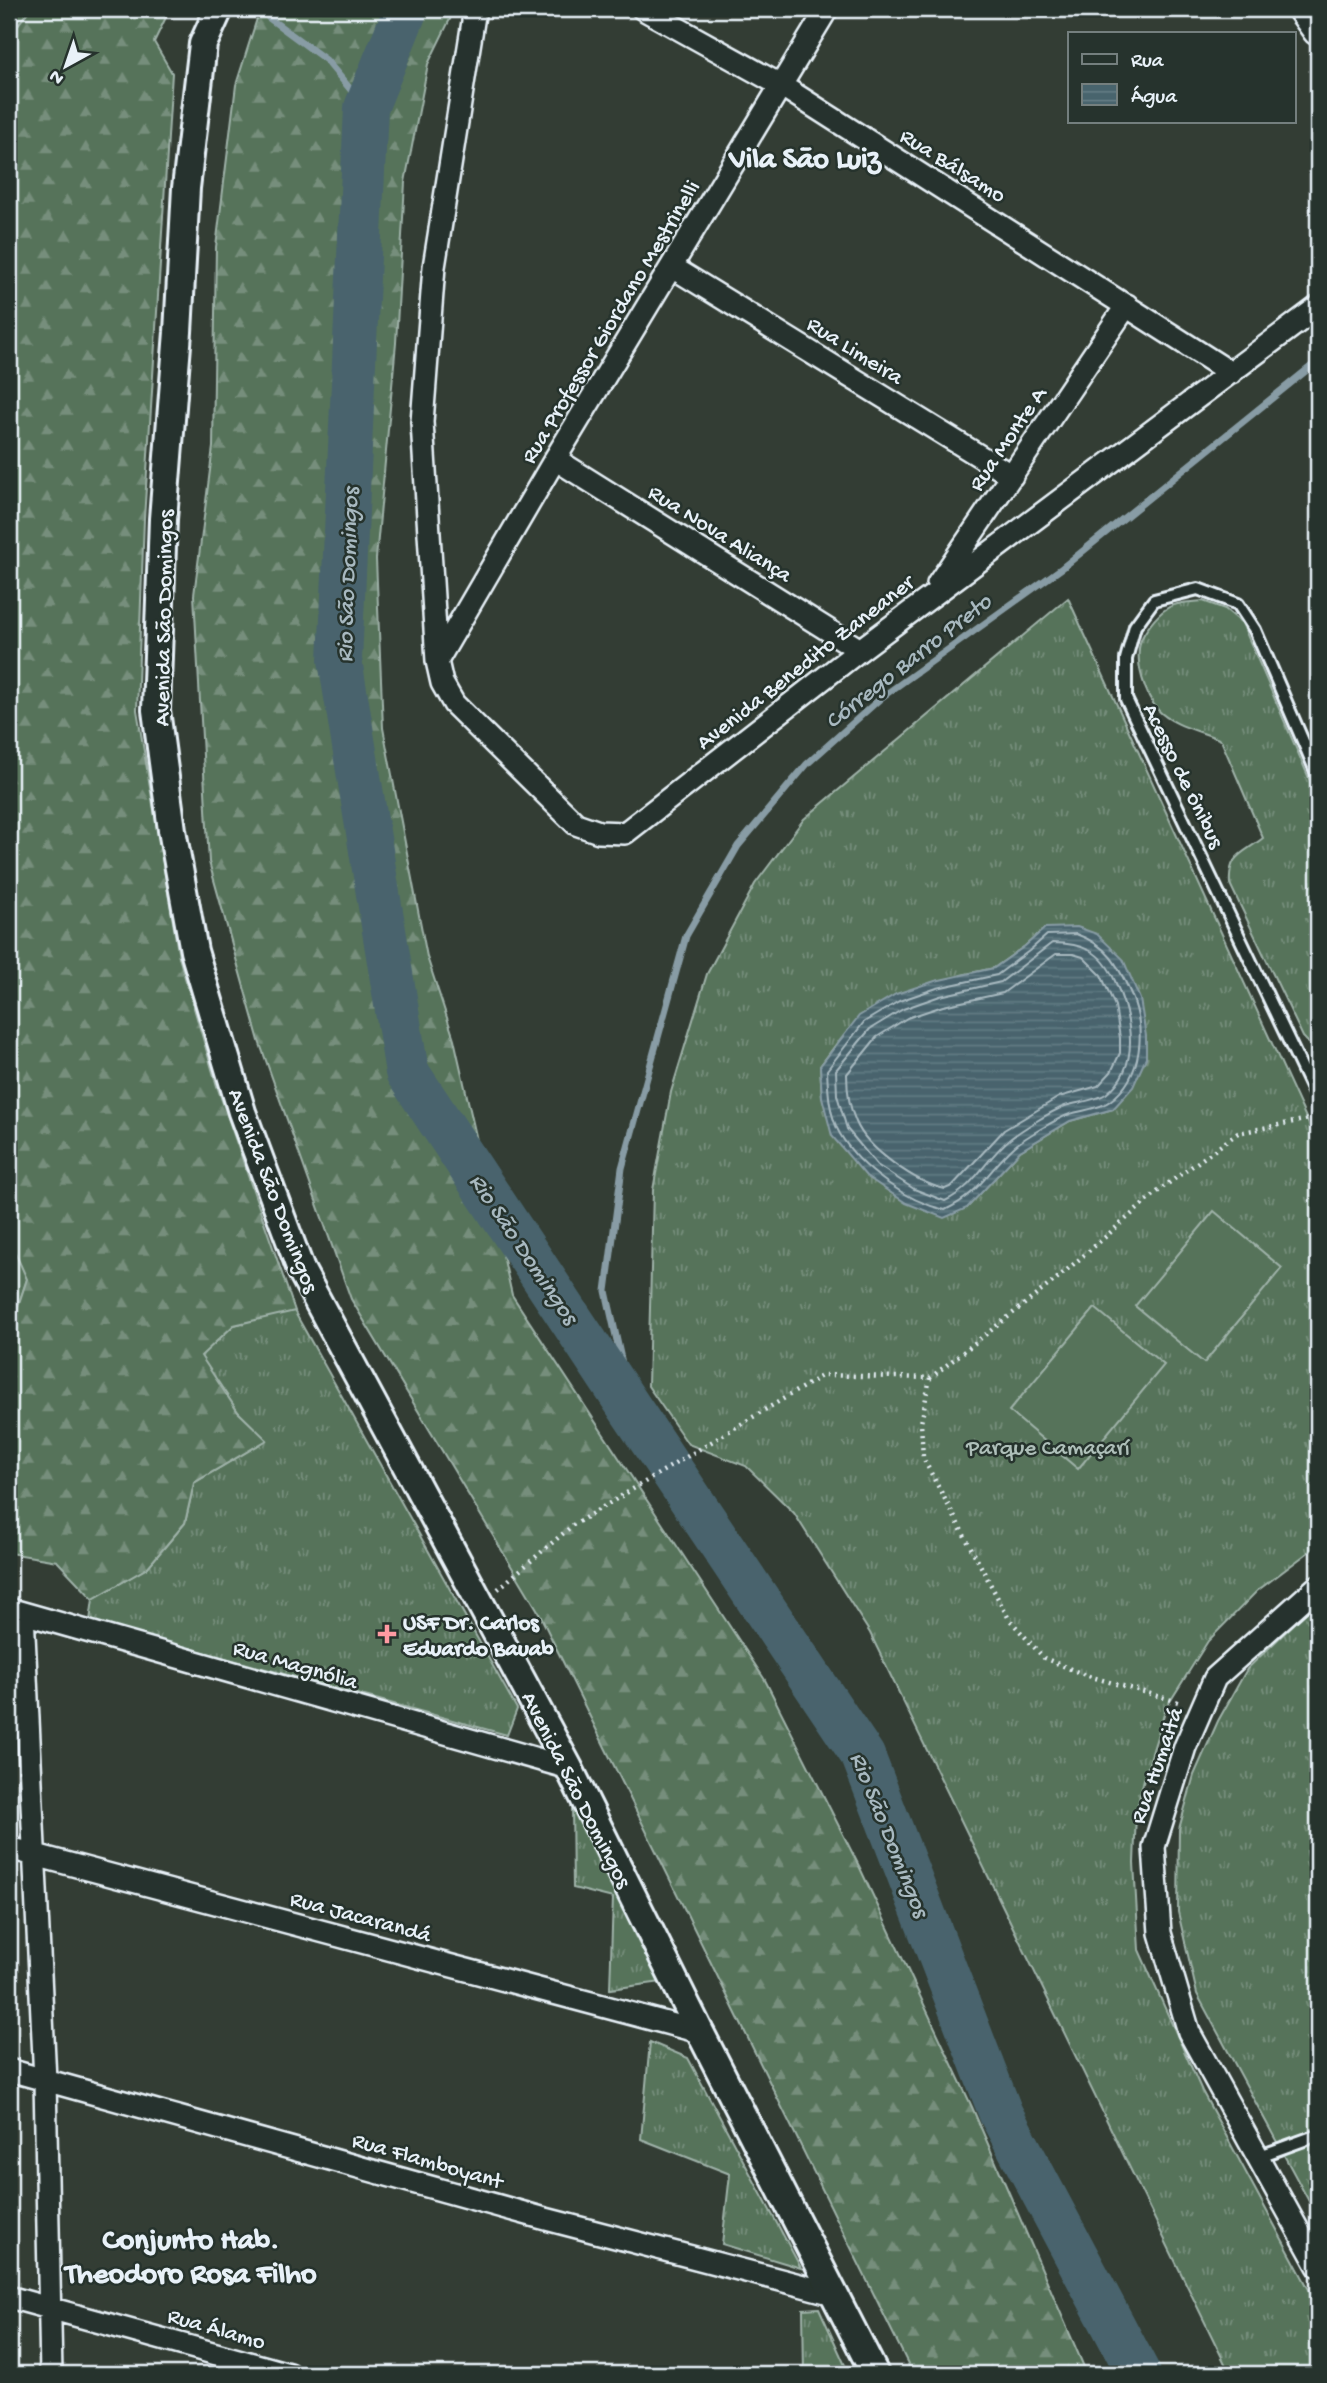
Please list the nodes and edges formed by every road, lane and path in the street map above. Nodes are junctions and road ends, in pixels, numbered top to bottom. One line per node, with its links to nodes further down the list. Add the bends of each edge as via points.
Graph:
1 (219, 9): 22 (street, Avenida São Domingos, via 203,44 188,175 163,519 156,710 172,830 194,951 242,1112 301,1270)
2 (475, 9): 16 (street, via 434,267 422,422)
3 (643, 9): 7 (street, Rua Bálsamo)
4 (827, 9): 7 (street, Rua Professor Giordano Mestrinelli)
5 (1303, 9): 6 (main road)
6 (1318, 30)
7 (782, 86): 8 (street, Rua Professor Giordano Mestrinelli); 9 (street, Rua Bálsamo)
8 (672, 267): 12 (street, Rua Professor Giordano Mestrinelli); 13 (street, Rua Limeira)
9 (1127, 305): 11 (street, Rua Bálsamo); 13 (street, Rua Monte A)
10 (1318, 307): 11 (street, Avenida Benedito Zaneaner)
11 (1231, 373): 14 (street, Avenida Benedito Zaneaner)
12 (555, 459): 15 (street, Rua Nova Aliança); 16 (street, Rua Professor Giordano Mestrinelli)
13 (1012, 476): 14 (street, Rua Monte A)
14 (927, 599): 15 (street, Avenida Benedito Zaneaner)
15 (860, 650): 16 (street, Avenida Benedito Zaneaner, via 625,833 599,832 576,824 454,704)
16 (437, 661)
17 (1318, 776): 18 (lane, Acesso de ônibus, via 1255,630 1238,604 1198,589 1154,600 1135,626 1126,659 1126,699)
18 (1318, 1102)
19 (1318, 1117): 20 (path, via 1238,1133 1162,1188 1054,1281)
20 (930, 1378): 22 (path, via 824,1375 573,1525); 24 (path, via 921,1423 923,1458 1009,1619 1044,1658 1085,1675)
21 (1318, 1586): 24 (street, Rua Humaitá, via 1215,1678)
22 (481, 1604): 25 (street, Avenida São Domingos)
23 (16, 1611): 25 (street, Rua Magnólia); 27 (street)
24 (1202, 1709): 32 (street, Rua Humaitá, via 1185,1747 1154,1847 1160,1933 1189,2032)
25 (569, 1768): 28 (street, Avenida São Domingos)
26 (9, 1848): 27 (street, Rua Jacarandá)
27 (34, 1855): 28 (street, Rua Jacarandá); 30 (street)
28 (700, 2032): 34 (street, Avenida São Domingos)
29 (9, 2070): 30 (street, Rua Flamboyant)
30 (46, 2080): 34 (street, Rua Flamboyant); 36 (street)
31 (1318, 2134): 32 (lane)
32 (1257, 2157): 33 (street, Rua Humaitá)
33 (1318, 2266)
34 (834, 2294): 39 (street, Avenida São Domingos)
35 (9, 2297): 36 (street, Rua Álamo)
36 (49, 2308): 37 (street); 38 (street, Rua Álamo)
37 (51, 2374)
38 (289, 2374)
39 (875, 2374)

